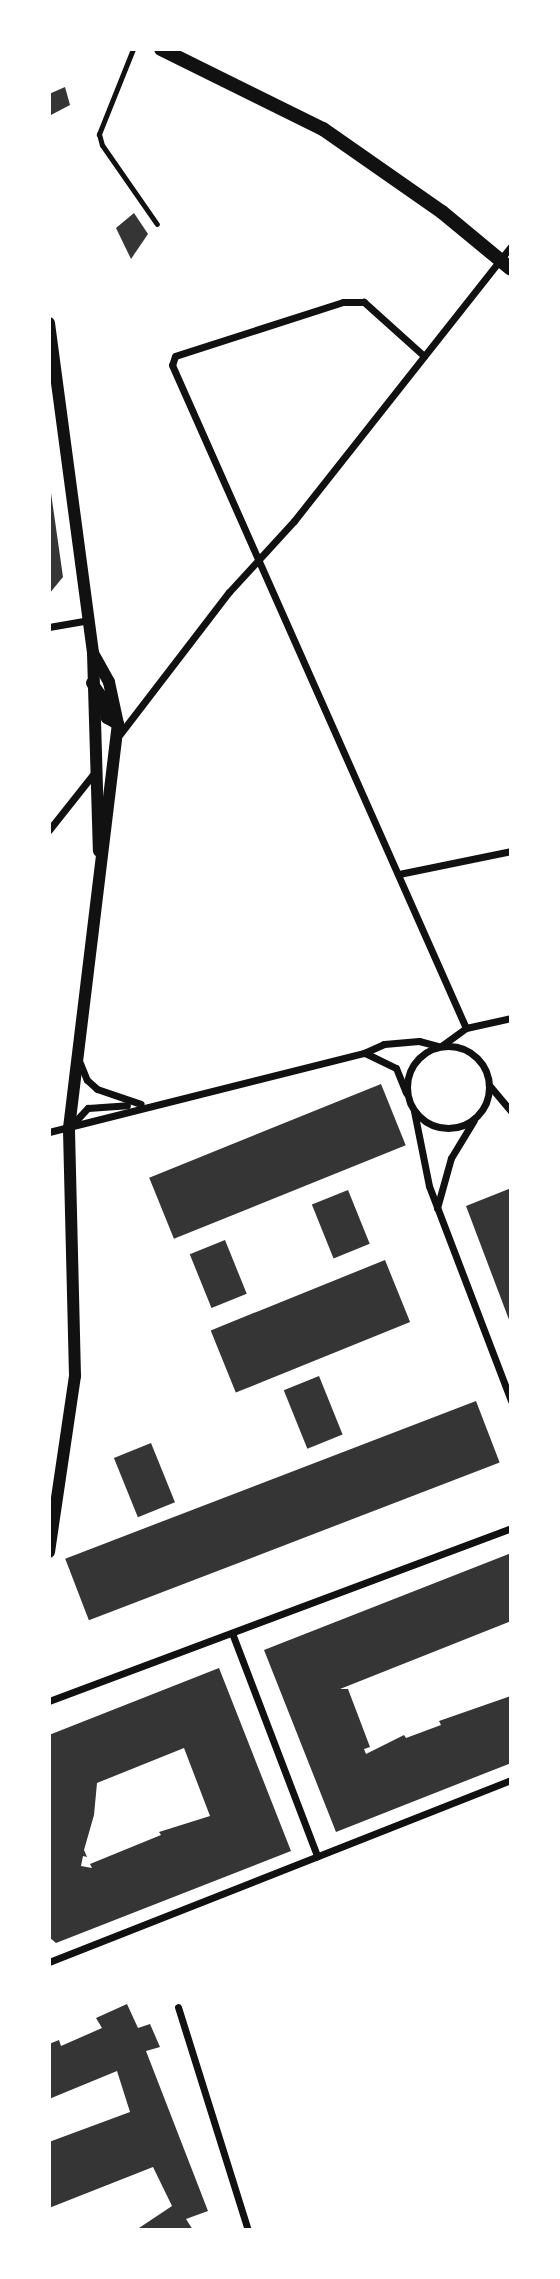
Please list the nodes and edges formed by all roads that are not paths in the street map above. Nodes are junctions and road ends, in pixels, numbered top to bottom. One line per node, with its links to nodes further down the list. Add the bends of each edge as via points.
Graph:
1 (133, 49): 3 (lane, via 99,134)
2 (161, 49): 5 (main road, via 323,129 442,212)
3 (157, 224)
4 (511, 246): 5 (street)
5 (506, 264): 7 (street)
6 (49, 323): 9 (street)
7 (424, 356): 8 (street); 8 (street, via 364,302 343,302 176,356 172,365)
8 (257, 561): 13 (street); 18 (street)
9 (89, 620): 10 (street); 11 (street)
10 (49, 627)
11 (93, 653): 12 (street); 13 (street)
12 (91, 683): 13 (street, via 104,699 107,718); 14 (street)
13 (123, 722): 17 (street)
14 (98, 769): 15 (street); 17 (street, via 95,821)
15 (49, 830)
16 (511, 851): 18 (street)
17 (99, 858): 23 (street)
18 (399, 874): 20 (street)
19 (511, 1018): 20 (street)
20 (466, 1028): 21 (street)
21 (441, 1046): 22 (street, via 396,1042); 24 (street, via 471,1053 486,1071); 25 (street, via 414,1064)
22 (365, 1053): 25 (street, via 396,1068); 26 (street)
23 (78, 1056): 26 (street, via 87,1080 97,1089 124,1102); 30 (street)
24 (489, 1084): 28 (street); 29 (street, via 483,1109)
25 (408, 1099): 27 (street)
26 (145, 1105): 30 (street); 30 (street, via 88,1108)
27 (414, 1111): 29 (street, via 424,1121 449,1129); 32 (street)
28 (511, 1111)
29 (474, 1119): 32 (street, via 451,1158)
30 (69, 1128): 31 (street); 35 (street, via 75,1376)
31 (49, 1132)
32 (437, 1209): 33 (street)
33 (511, 1401)
34 (511, 1528): 36 (street)
35 (49, 1552)
36 (232, 1633): 37 (street); 39 (street)
37 (49, 1701)
38 (511, 1780): 39 (street)
39 (317, 1856): 40 (street)
40 (49, 1962)
41 (178, 2007): 42 (street)
42 (248, 2230)

